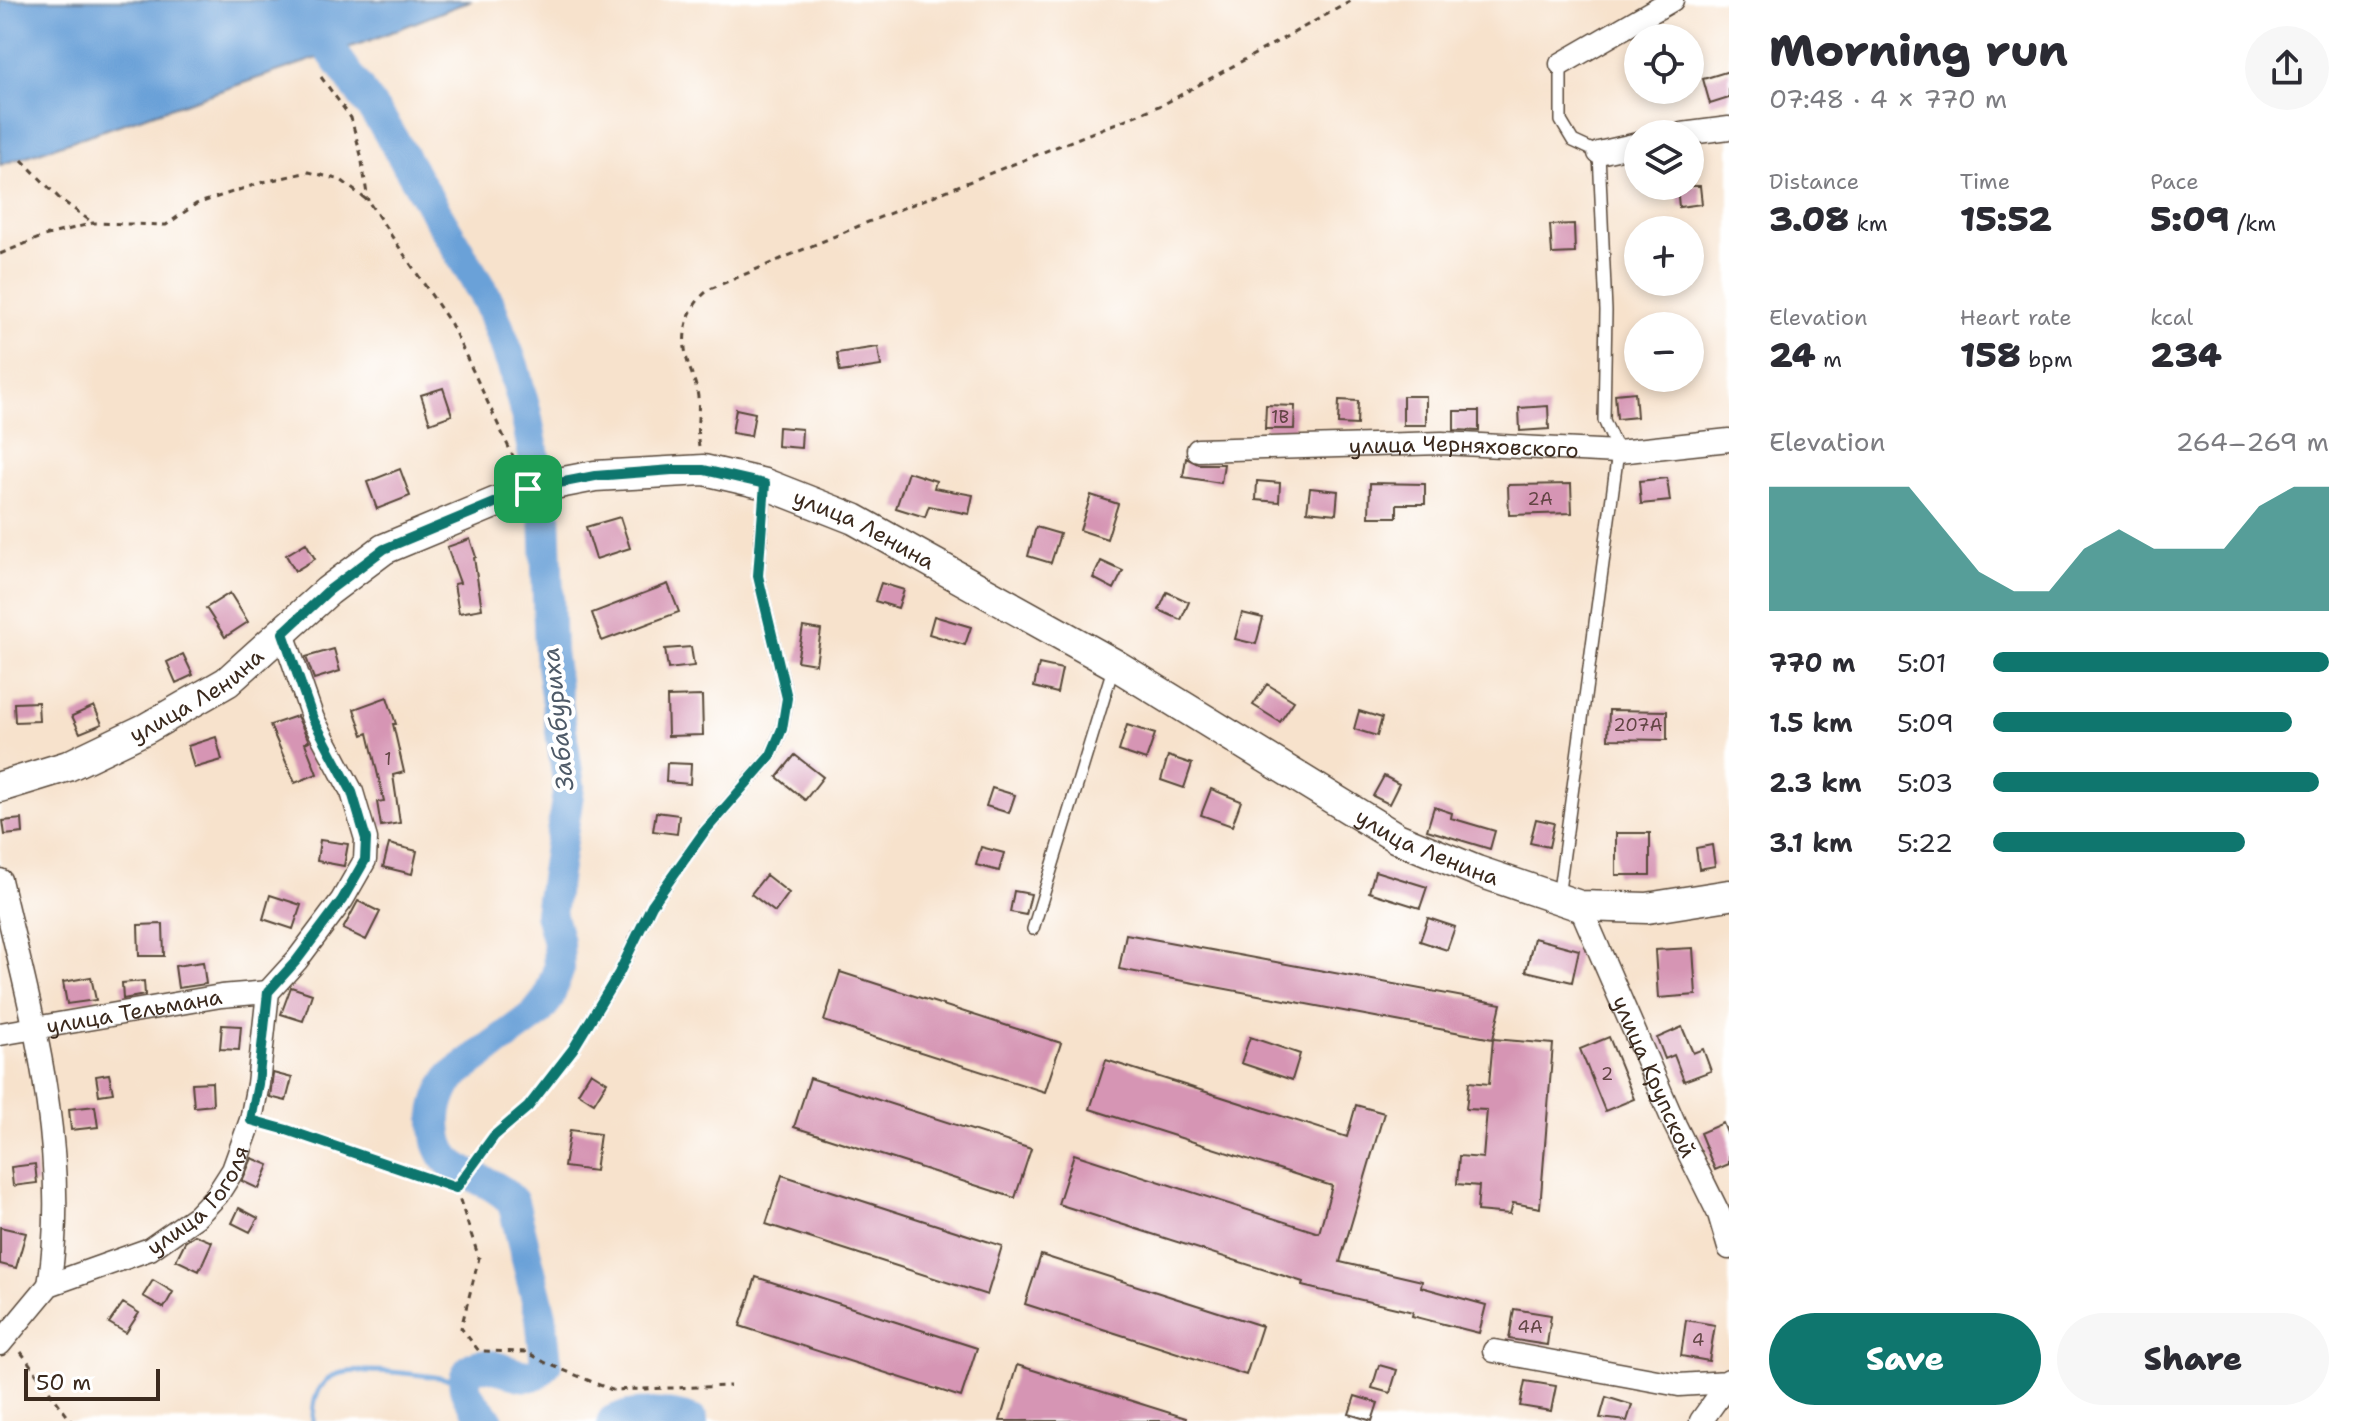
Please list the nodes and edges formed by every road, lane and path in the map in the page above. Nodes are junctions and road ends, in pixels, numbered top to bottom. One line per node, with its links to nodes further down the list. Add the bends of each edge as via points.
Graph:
1 (1353, 0): 16 (path, via 1164,104 710,289 698,298 686,321 685,354 698,393 697,435)
2 (1672, 0): 3 (street)
3 (1561, 64): 8 (lane, via 1561,121 1573,141)
4 (321, 77): 10 (path, via 351,118)
5 (1729, 128): 6 (street)
6 (1704, 131)
7 (1624, 147): 8 (street)
8 (1599, 153): 15 (lane, via 1606,311 1604,420)
9 (22, 160): 11 (path)
10 (368, 201): 11 (path, via 341,180 309,172 196,204 166,225); 18 (path, via 451,324)
11 (93, 223): 12 (path)
12 (0, 254)
13 (1729, 440): 15 (street, улица Черняховского)
14 (1198, 450): 15 (street, улица Черняховского, via 1442,443)
15 (1618, 452): 24 (lane)
16 (704, 470): 17 (main road, улица Ленина); 18 (main road, улица Ленина, via 574,479)
17 (765, 484): 20 (main road, улица Ленина, via 854,519); 29 (lane, via 758,576 787,698 782,729 771,755 704,832 652,905)
18 (528, 489): 19 (main road, улица Ленина, via 384,549)
19 (283, 633): 21 (main road, улица Ленина, via 227,682 147,728 68,766); 26 (street, via 313,719 352,792 366,839 365,860 342,900)
20 (1114, 664): 24 (main road, улица Ленина, via 1397,838); 25 (lane)
21 (0, 787)
22 (0, 880): 27 (street)
23 (1729, 895): 24 (main road, улица Ленина, via 1647,908)
24 (1569, 902): 32 (street, улица Крупской, via 1675,1125)
25 (1033, 929)
26 (268, 992): 27 (street, улица Тельмана); 30 (street, улица Гоголя)
27 (36, 1029): 28 (street, улица Тельмана); 34 (street, via 54,1160 55,1250)
28 (0, 1034)
29 (573, 1049): 31 (path, via 528,1107 494,1136)
30 (251, 1120): 31 (path); 34 (street, улица Гоголя, via 233,1170 197,1216 150,1249)
31 (456, 1188): 38 (path, via 479,1258 461,1328 479,1351 527,1352 612,1390)
32 (1724, 1212): 33 (street, улица Крупской)
33 (1729, 1248)
34 (49, 1285): 35 (street)
35 (4, 1340): 39 (path)
36 (1494, 1351): 37 (street, via 1679,1385)
37 (1729, 1382): 40 (street)
38 (730, 1386)
39 (71, 1421)
40 (1701, 1421)

